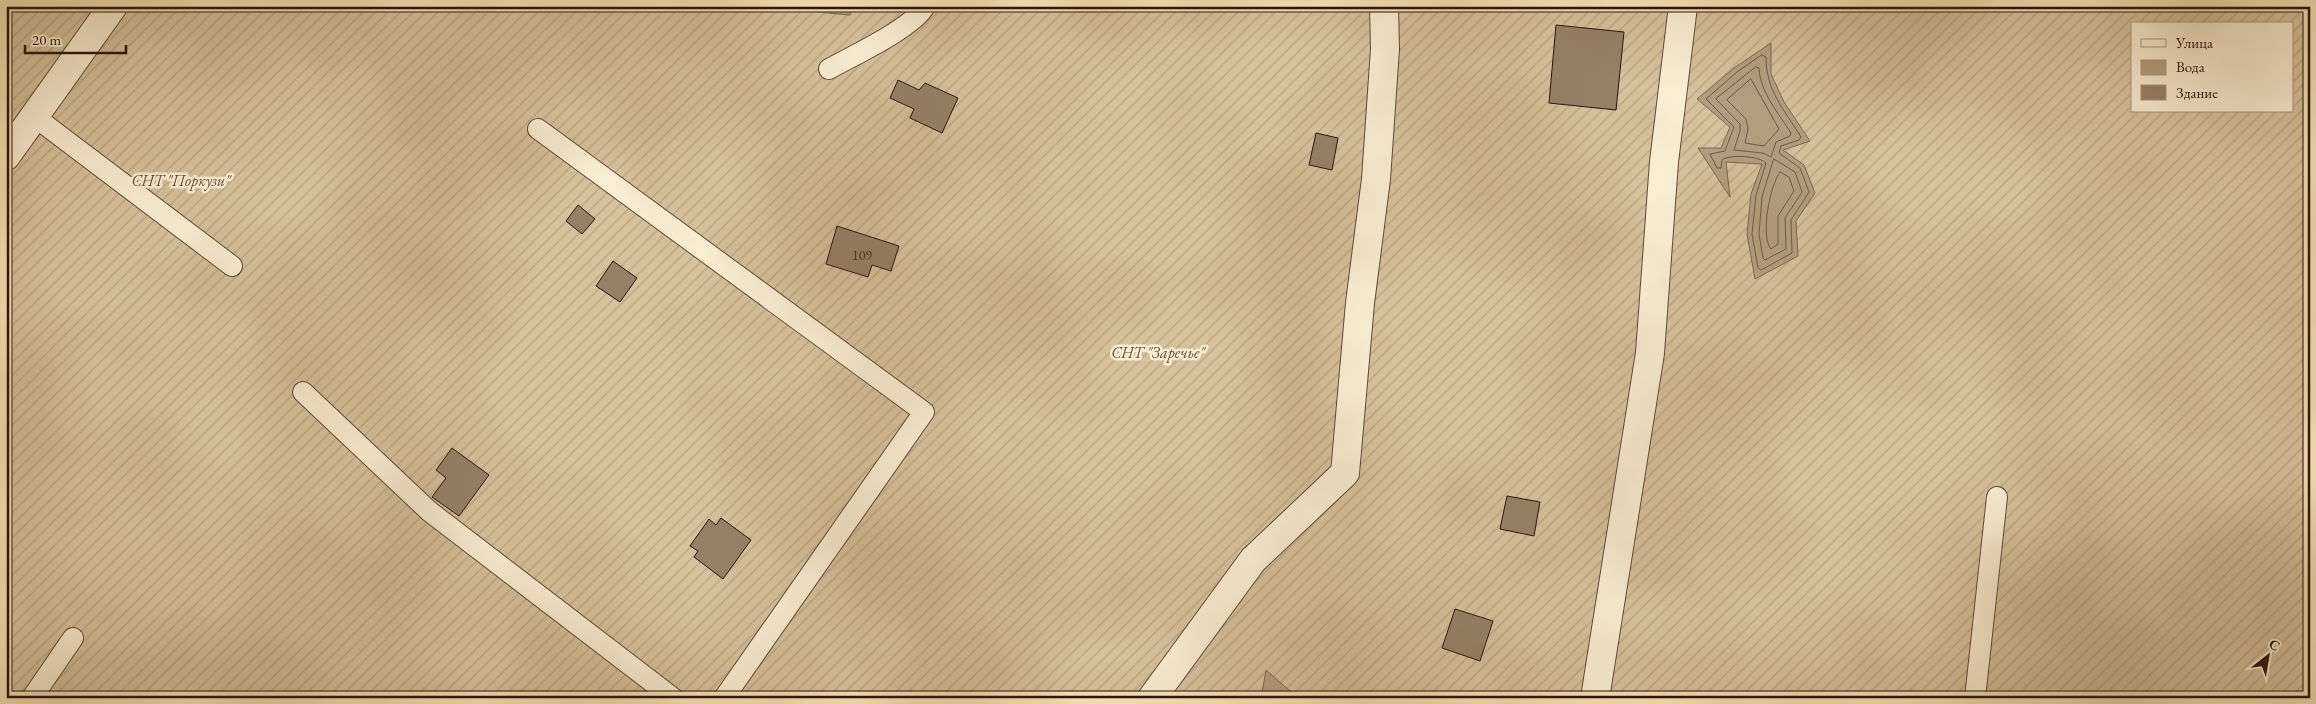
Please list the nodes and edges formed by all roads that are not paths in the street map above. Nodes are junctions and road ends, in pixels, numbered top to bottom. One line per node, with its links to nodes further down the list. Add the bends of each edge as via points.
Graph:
1 (113, 6): 6 (street)
2 (925, 6): 5 (lane, via 921,14)
3 (1384, 6): 16 (street, via 1385,49 1376,179 1344,473 1253,560)
4 (1684, 6): 17 (street, via 1664,162 1650,353)
5 (829, 69)
6 (35, 117): 8 (street); 9 (lane)
7 (538, 129): 15 (lane, via 924,412)
8 (6, 156)
9 (232, 266)
10 (303, 392): 14 (lane, via 429,512)
11 (1997, 498): 18 (lane)
12 (74, 638): 13 (lane)
13 (32, 698)
14 (673, 698)
15 (724, 698)
16 (1152, 698)
17 (1595, 698)
18 (1975, 698)

